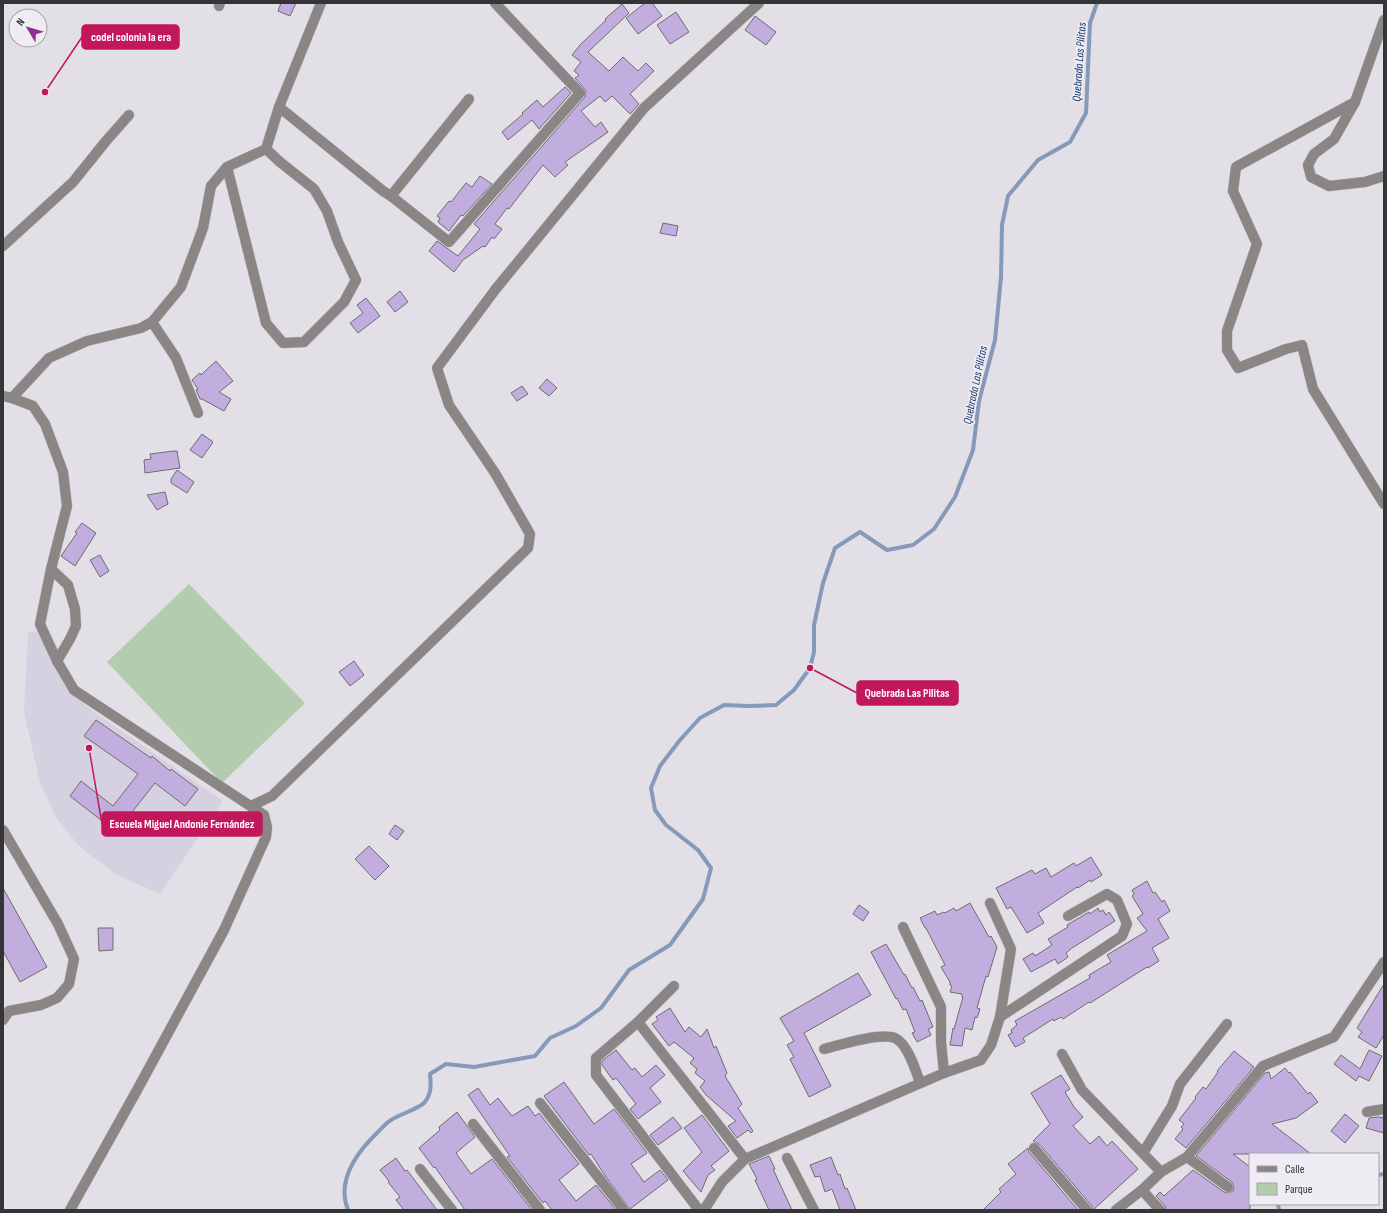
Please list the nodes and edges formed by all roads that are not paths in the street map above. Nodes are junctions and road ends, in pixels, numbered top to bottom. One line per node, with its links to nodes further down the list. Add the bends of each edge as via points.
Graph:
1 (321, 3): 7 (street)
2 (494, 3): 12 (street, via 580,92 449,242)
3 (759, 3): 20 (street, via 644,108 495,290 437,368 449,405 495,473 530,534 528,548 272,796)
4 (1384, 20): 6 (street)
5 (469, 99): 12 (street)
6 (1355, 102): 11 (street, via 1334,139 1314,154 1308,165 1311,177 1329,186 1365,182); 17 (street, via 1236,167 1233,191 1257,244 1227,331 1227,350 1238,368 1302,345 1313,389)
7 (279, 107): 9 (street); 12 (street)
8 (129, 115): 13 (street, via 73,182)
9 (266, 149): 10 (street); 10 (street, via 314,189 328,211 338,242 356,280 344,302 304,342 283,343 266,323)
10 (227, 167): 14 (street, via 211,186 203,228 181,287)
11 (1384, 176)
12 (391, 196)
13 (3, 246)
14 (152, 322): 15 (street, via 141,328 87,341 49,358); 16 (street, via 176,358)
15 (8, 397): 18 (street, via 33,406 45,424 62,472 67,506)
16 (198, 414)
17 (1384, 504)
18 (51, 568): 19 (street, via 40,624); 19 (street, via 68,585 76,626)
19 (57, 661): 20 (street, via 74,690)
20 (251, 806): 48 (street, via 264,815 266,837 224,930)
21 (3, 830): 28 (street, via 58,924 74,959 69,984 57,998 41,1005 9,1011)
22 (990, 903): 27 (street, via 1011,949)
23 (1068, 916): 27 (street, via 1107,894 1117,900 1127,924 1122,936)
24 (903, 927): 33 (street, via 941,1007)
25 (1384, 962): 41 (street, via 1334,1037 1263,1066)
26 (674, 986): 29 (street)
27 (1000, 1017): 33 (street, via 991,1045 982,1060)
28 (3, 1020)
29 (638, 1022): 43 (street); 52 (street, via 596,1058 596,1075)
30 (1227, 1024): 40 (street, via 1180,1084 1172,1106)
31 (824, 1049): 34 (street, via 873,1038 895,1038 905,1048)
32 (1062, 1054): 40 (street, via 1082,1090)
33 (944, 1073): 34 (street)
34 (920, 1083): 43 (street)
35 (540, 1103): 51 (street)
36 (1384, 1109): 37 (street)
37 (1367, 1112)
38 (473, 1124): 50 (street)
39 (1034, 1148): 55 (street)
40 (1143, 1153): 45 (street)
41 (1186, 1157): 45 (street); 46 (street)
42 (787, 1158): 54 (street)
43 (745, 1159): 53 (street, via 722,1182)
44 (420, 1169): 49 (street)
45 (1162, 1172): 47 (street)
46 (1228, 1187)
47 (1142, 1190): 56 (street); 57 (street)
48 (70, 1210)
49 (452, 1210)
50 (540, 1210)
51 (624, 1210)
52 (698, 1210)
53 (704, 1210)
54 (814, 1210)
55 (1087, 1210)
56 (1116, 1210)
57 (1160, 1210)

